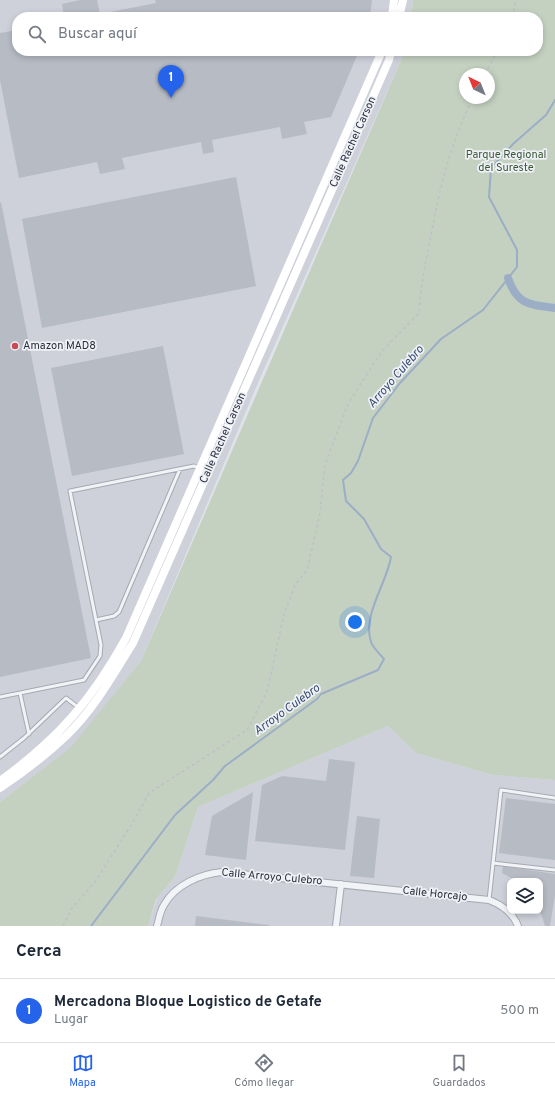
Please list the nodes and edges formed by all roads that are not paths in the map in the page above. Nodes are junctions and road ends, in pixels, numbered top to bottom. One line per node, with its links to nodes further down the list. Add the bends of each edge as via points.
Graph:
1 (394, 0): 3 (street)
2 (403, 0): 4 (street)
3 (393, 12)
4 (400, 12)
5 (380, 56): 7 (street, Calle Rachel Carson)
6 (390, 56): 16 (street, Calle Rachel Carson, via 133,643 89,710 68,734 32,766)
7 (201, 468): 8 (lane, via 194,466); 12 (street, Calle Rachel Carson, via 126,638 109,669)
8 (180, 469): 9 (lane, via 118,612); 9 (lane, via 70,491)
9 (96, 620): 10 (lane, via 102,652 84,680)
10 (20, 693): 11 (lane); 13 (lane)
11 (0, 697)
12 (80, 709): 13 (lane, via 66,698); 15 (street, Calle Rachel Carson, via 60,732 24,764)
13 (29, 734): 14 (lane)
14 (0, 757)
15 (0, 780)
16 (0, 788)
17 (555, 798): 18 (lane, via 501,790)
18 (493, 863): 19 (lane); 21 (lane)
19 (555, 870)
20 (341, 884): 21 (street, Calle Horcajo); 22 (street, Calle Arroyo Culebro, via 212,873 185,883 173,892 163,906); 23 (street)
21 (490, 900): 24 (street, Calle Horcajo, via 509,912)
22 (157, 926)
23 (336, 926)
24 (518, 926)

